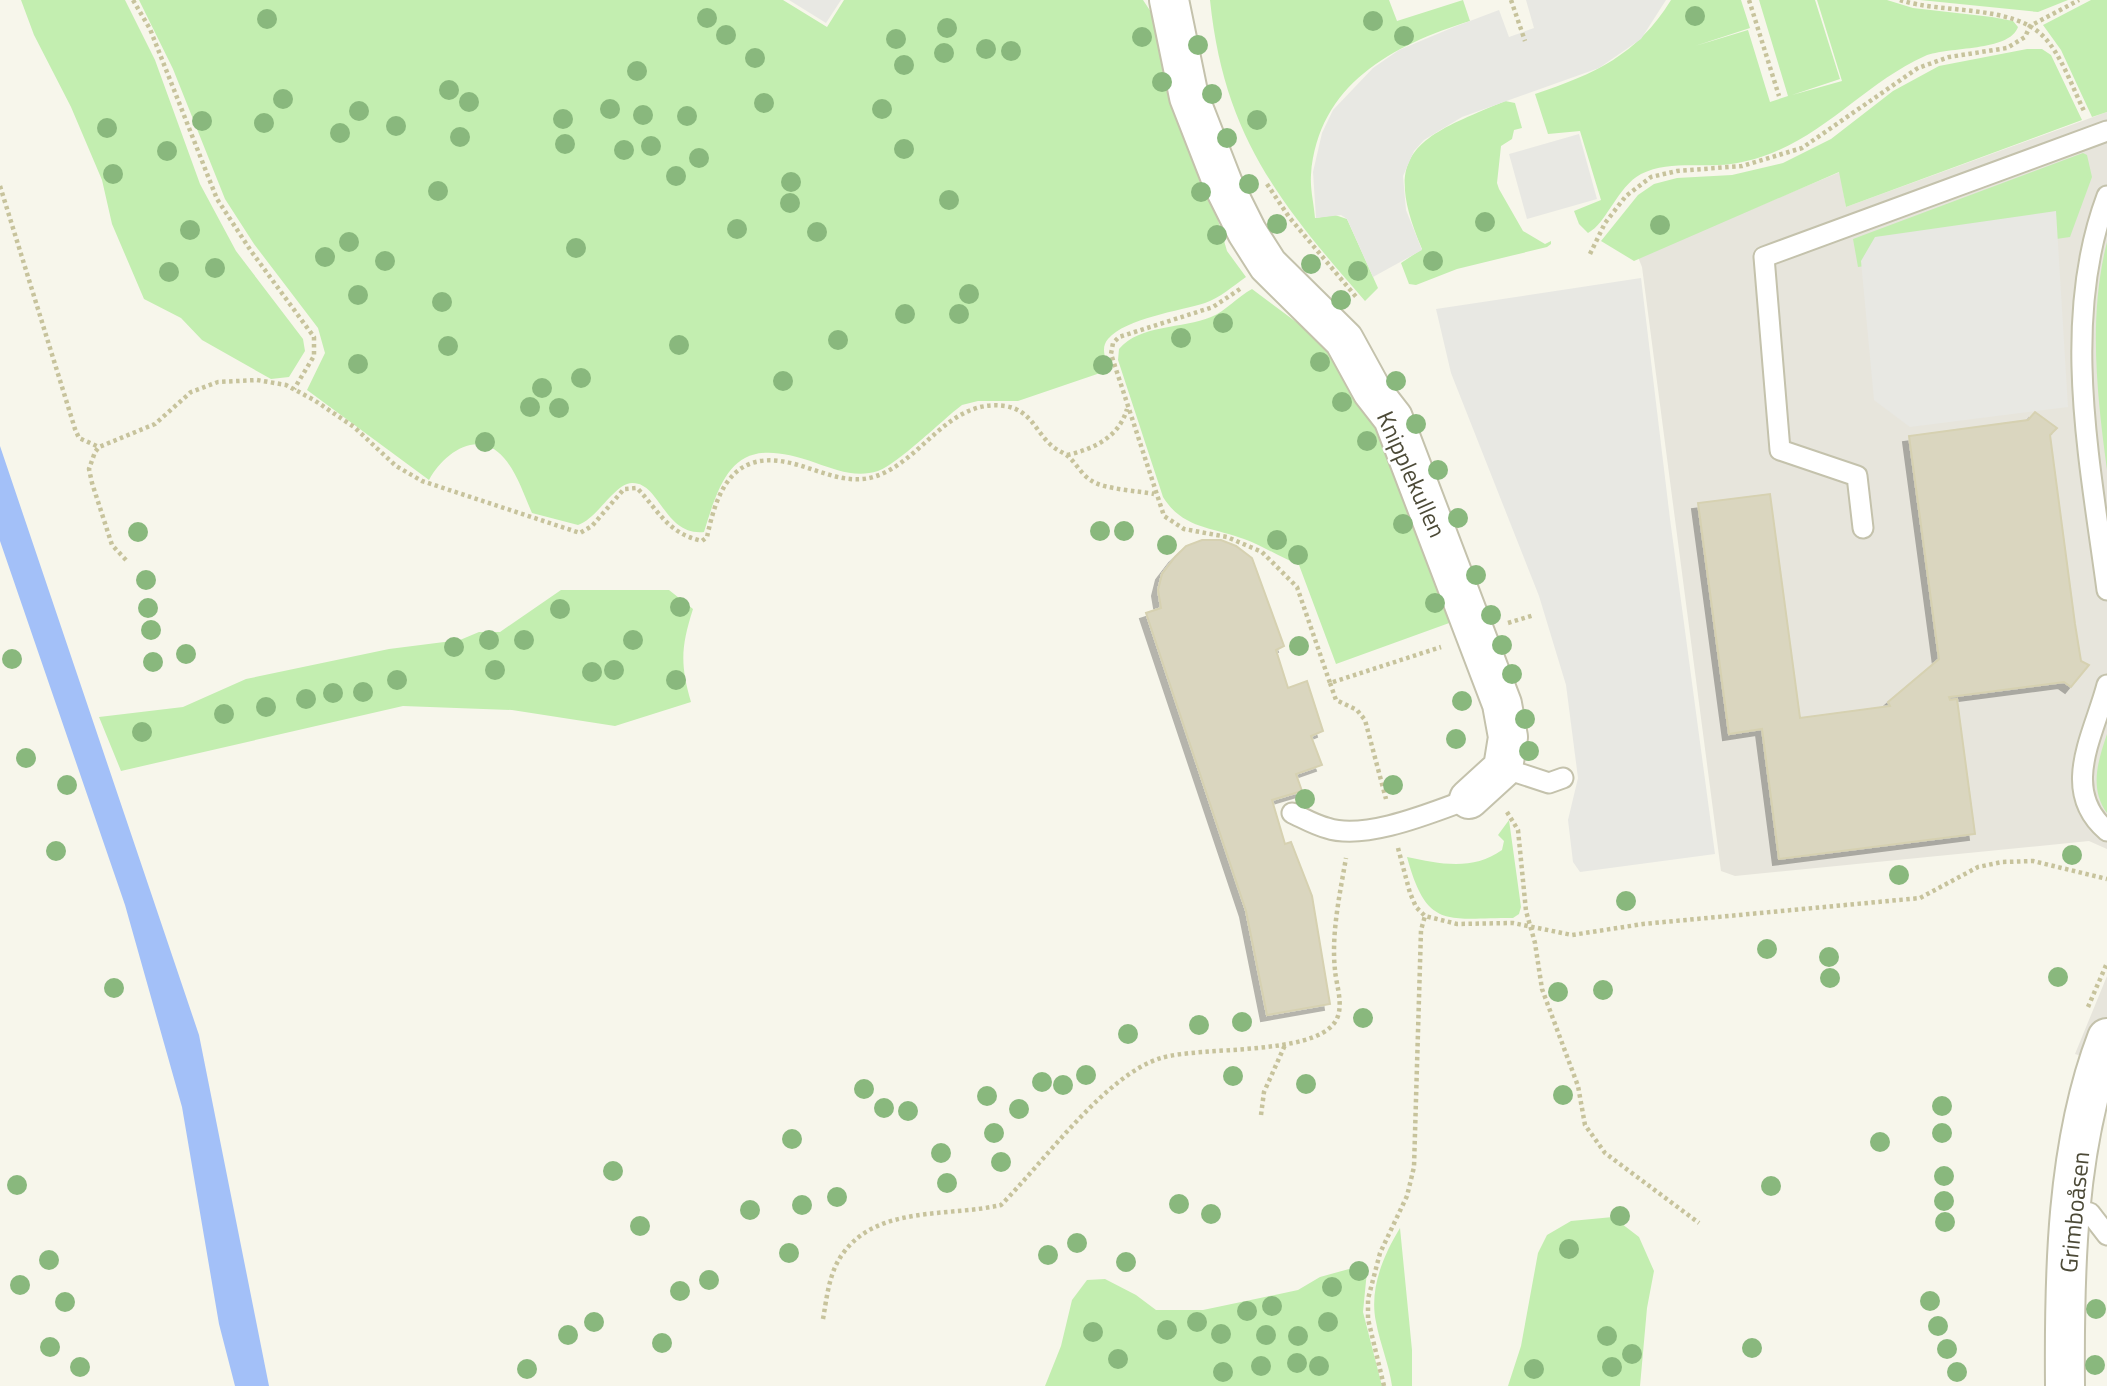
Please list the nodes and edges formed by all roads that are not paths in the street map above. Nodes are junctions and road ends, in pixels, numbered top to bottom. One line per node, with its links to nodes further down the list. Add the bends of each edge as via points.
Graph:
1 (1169, 0): 7 (street, Knipplekullen, via 1189,97 1223,184 1268,265 1344,340 1393,418 1502,704 1508,737)
2 (2101, 133): 4 (lane, via 1763,257 1780,450 1857,476)
3 (2107, 196): 5 (lane, via 2087,272 2082,354 2088,446)
4 (1863, 528)
5 (2107, 590)
6 (2107, 685): 11 (lane, via 2081,774 2092,818)
7 (1503, 768): 8 (lane, via 1549,783); 9 (street)
8 (1563, 778)
9 (1469, 799): 10 (lane, via 1407,822 1351,830 1329,829)
10 (1292, 813)
11 (2107, 831)
12 (2106, 1041): 13 (street, Grimboåsen, via 2083,1133)
13 (2071, 1209): 14 (lane, via 2091,1213); 15 (street, Grimboåsen)
14 (2107, 1236)
15 (2064, 1386)

